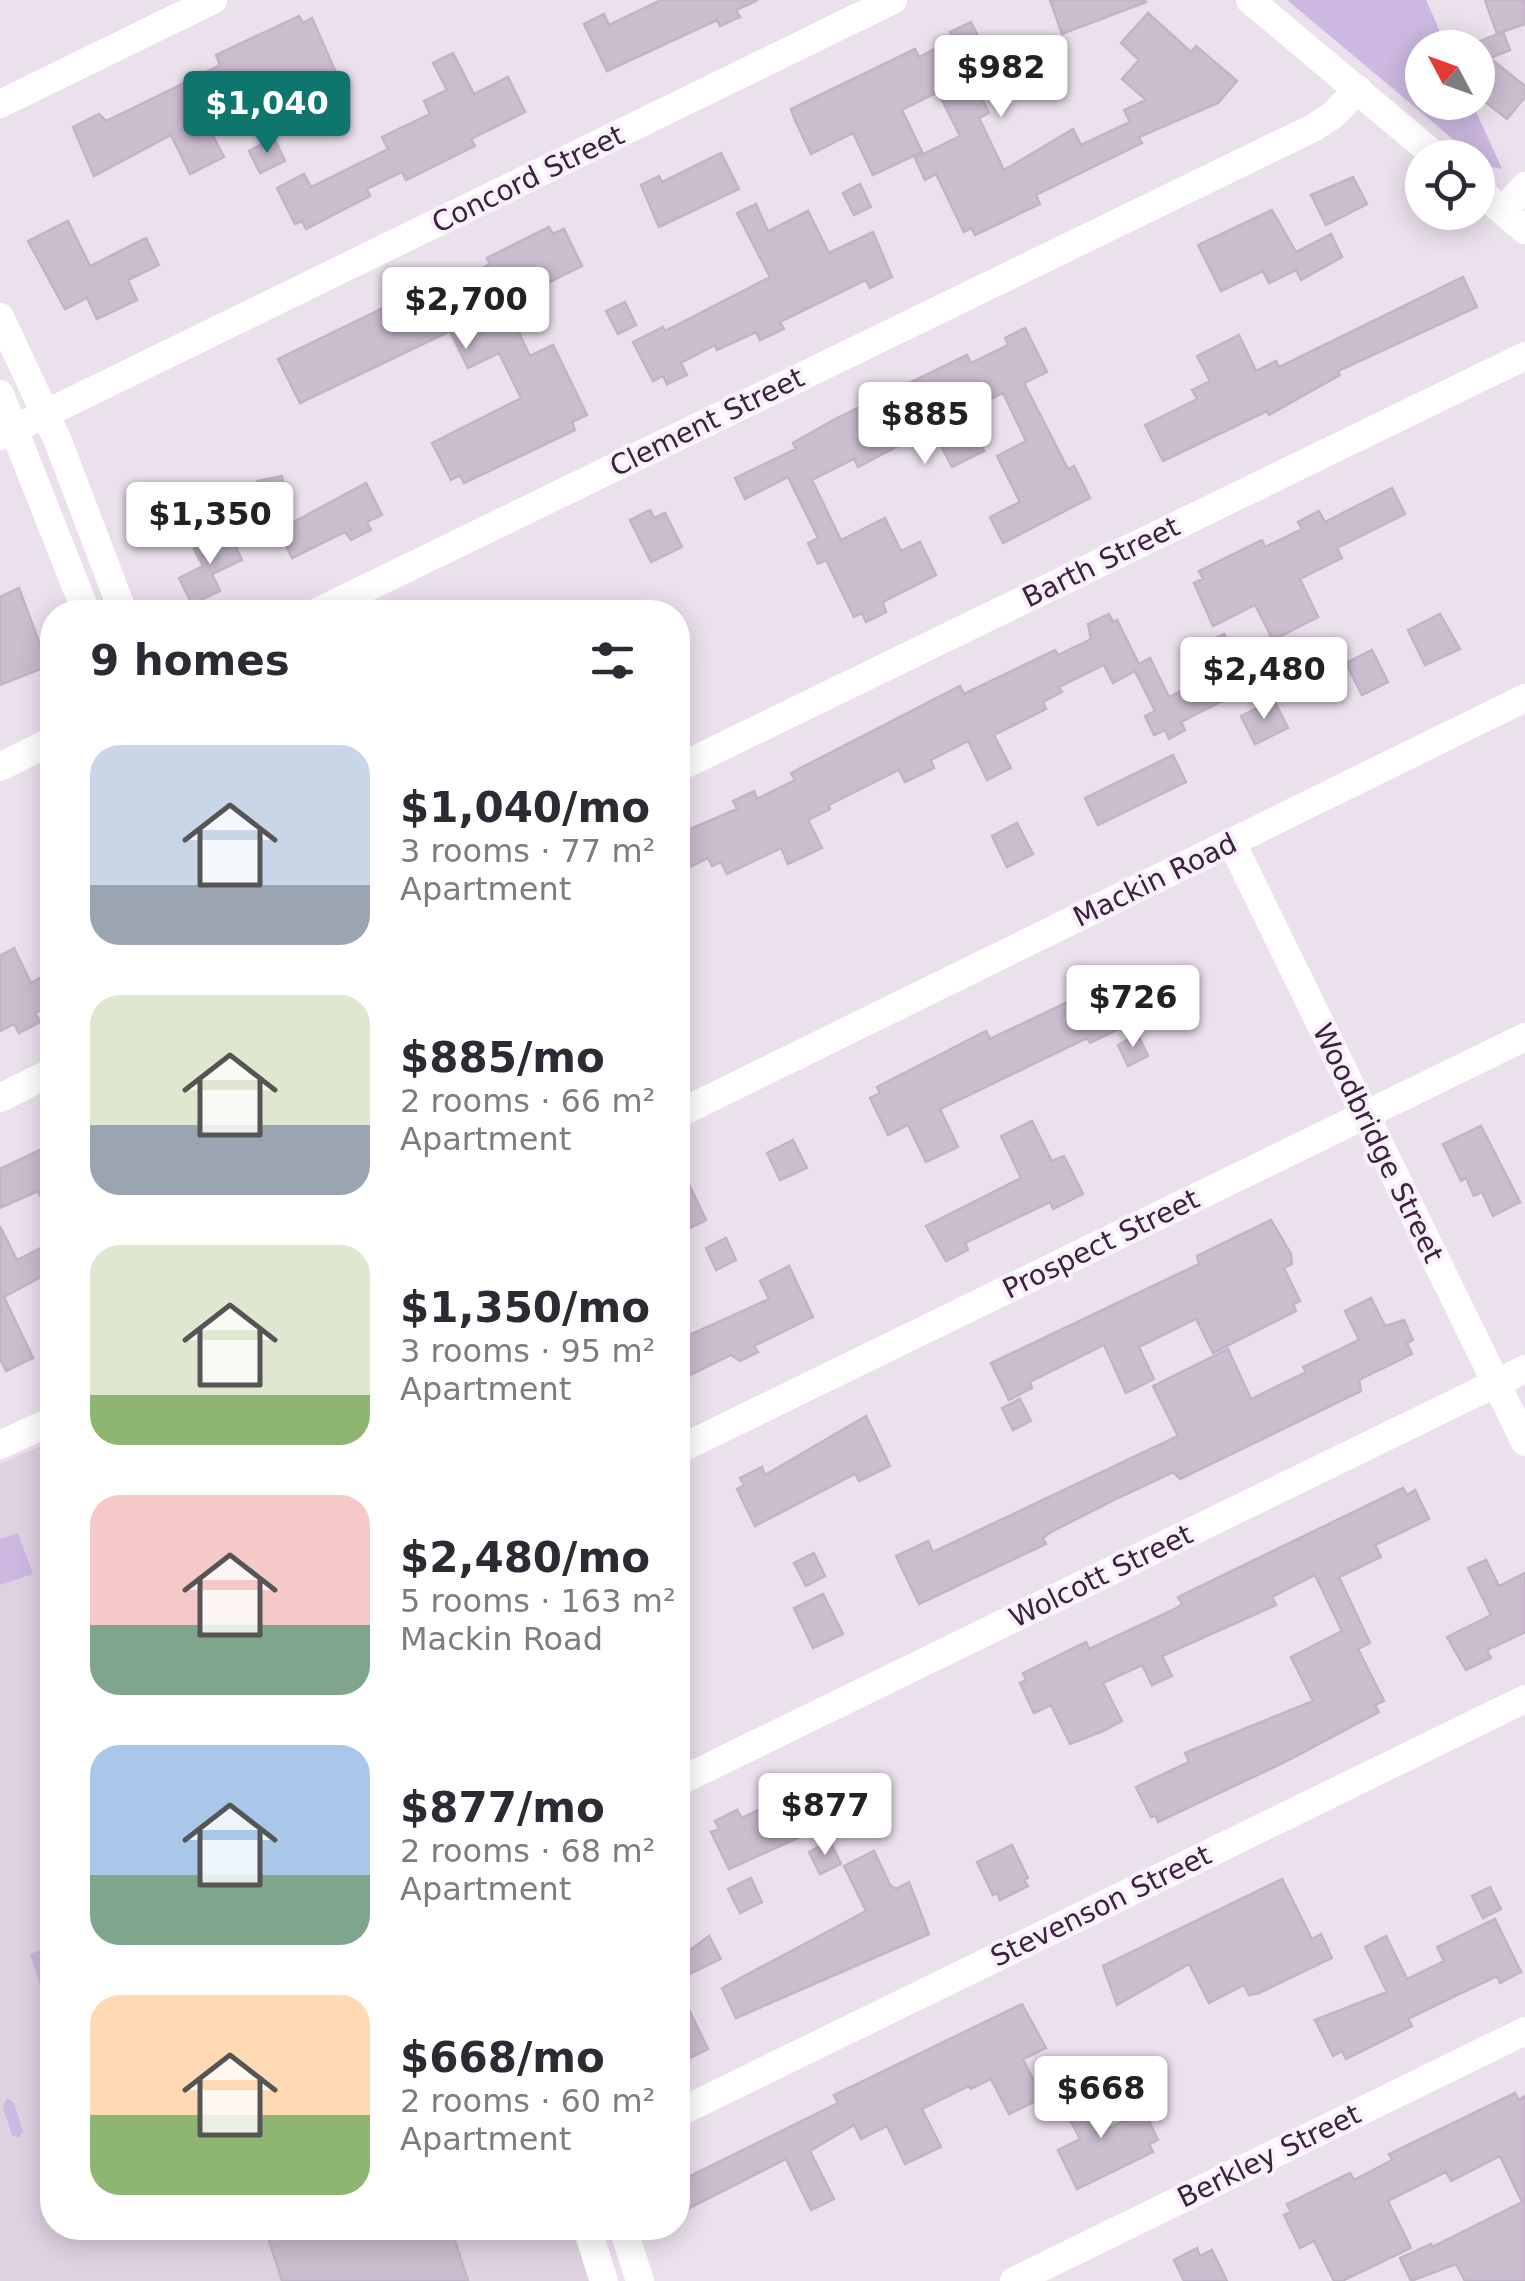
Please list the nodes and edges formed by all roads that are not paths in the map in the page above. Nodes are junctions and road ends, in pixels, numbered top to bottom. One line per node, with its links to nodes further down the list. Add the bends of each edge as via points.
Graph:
1 (212, 0): 5 (street)
2 (893, 0): 14 (street, Concord Street)
3 (1250, 0): 4 (street)
4 (1358, 89): 6 (street); 18 (street, Clement Street, via 1313,128)
5 (0, 104)
6 (1417, 140)
7 (1525, 186): 9 (street)
8 (1495, 205): 9 (street)
9 (1502, 211): 10 (street)
10 (1525, 230)
11 (0, 317): 14 (street)
12 (1525, 356): 21 (street, Barth Street)
13 (0, 394): 15 (street)
14 (46, 413): 15 (street, Concord Street); 17 (street)
15 (8, 432): 16 (street)
16 (81, 600)
17 (119, 600)
18 (343, 600)
19 (1525, 698): 23 (street, Mackin Road)
20 (40, 747): 22 (street)
21 (690, 762)
22 (0, 767)
23 (1232, 843): 27 (street, Mackin Road); 28 (street, Woodbridge Street)
24 (1525, 1037): 28 (street, Prospect Street)
25 (40, 1078): 26 (street)
26 (0, 1098)
27 (690, 1108)
28 (1364, 1116): 30 (street, Woodbridge Street); 33 (street, Prospect Street)
29 (1525, 1369): 30 (street, Wolcott Street)
30 (1496, 1383): 32 (street, Woodbridge Street); 36 (street, Wolcott Street)
31 (40, 1427): 34 (street)
32 (1525, 1442)
33 (690, 1444)
34 (0, 1445)
35 (1525, 1699): 38 (street, Stevenson Street)
36 (690, 1776)
37 (1525, 2031): 43 (street, Berkley Street)
38 (690, 2107)
39 (592, 2240): 41 (street)
40 (627, 2240): 42 (street)
41 (604, 2281)
42 (640, 2281)
43 (1014, 2281)

